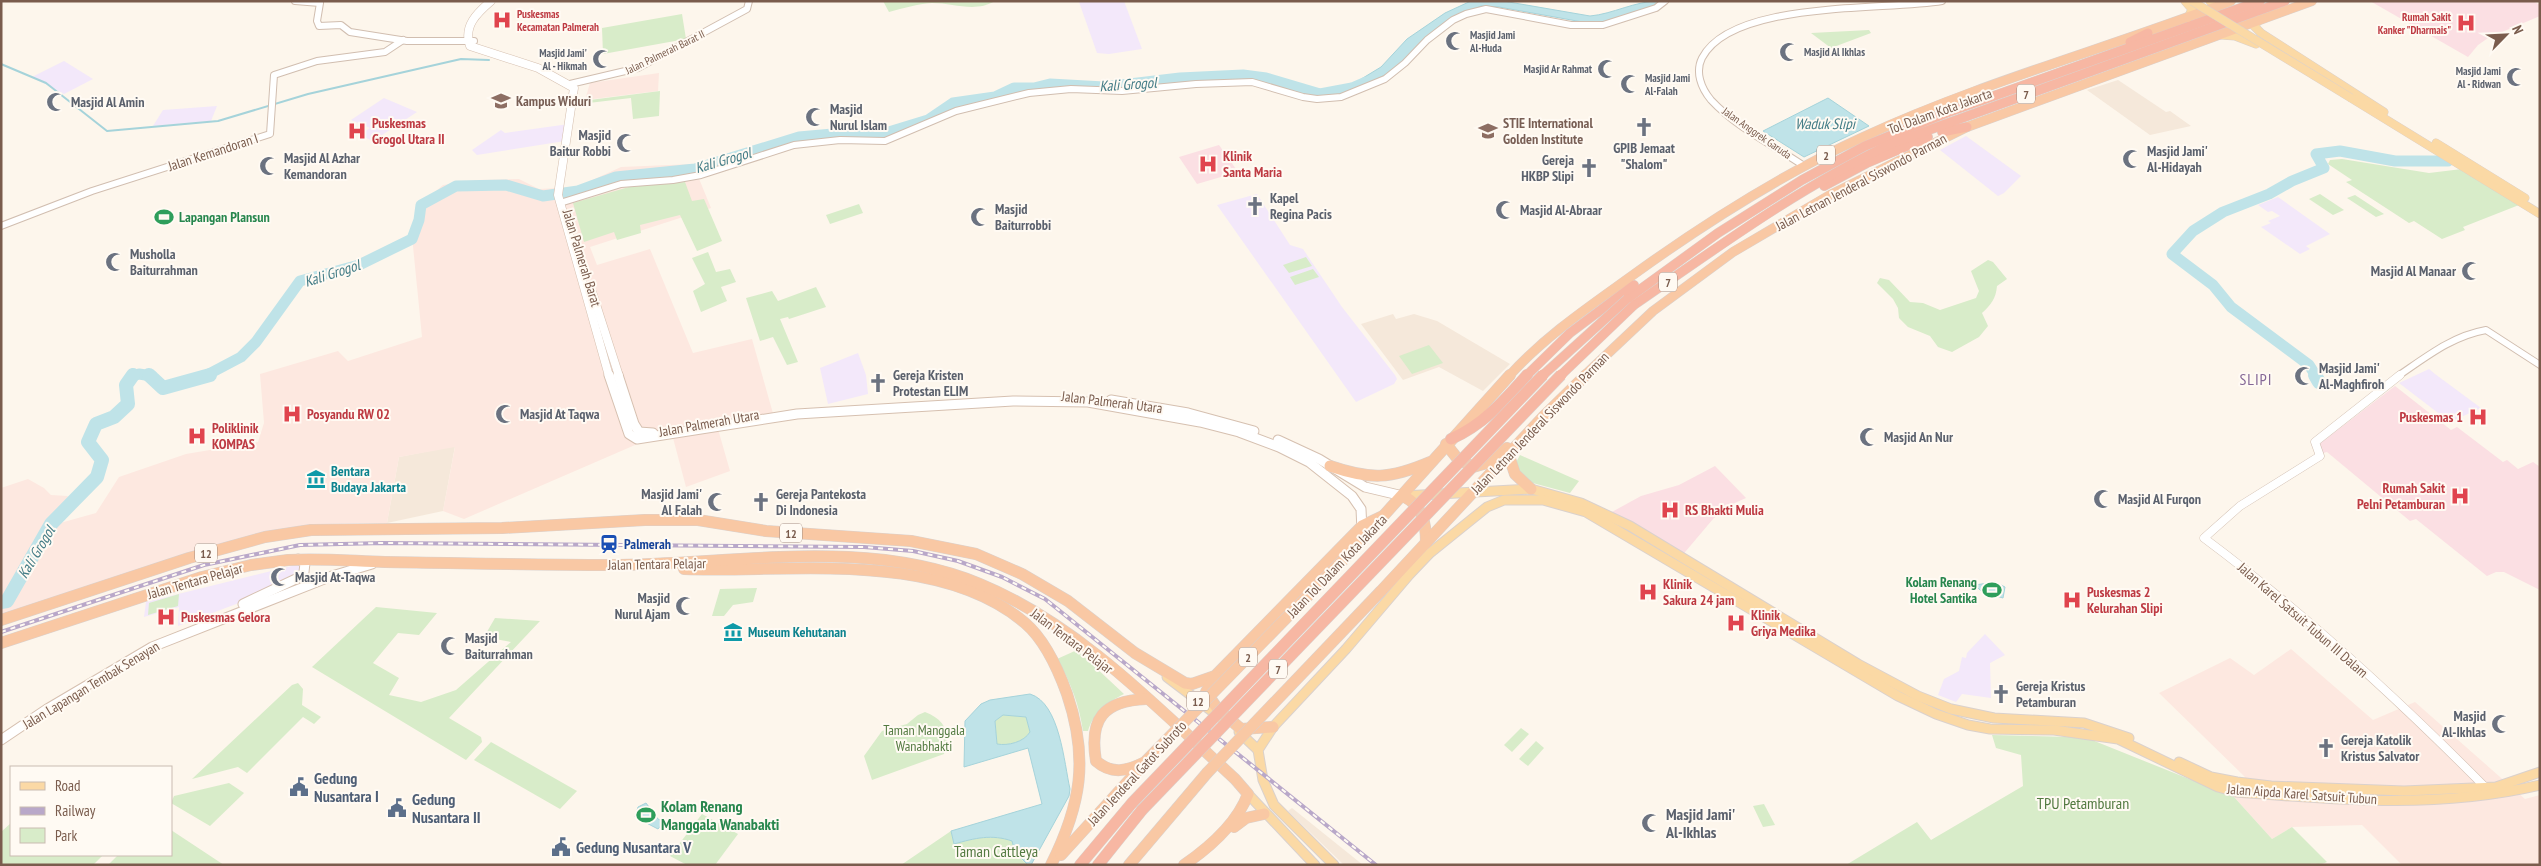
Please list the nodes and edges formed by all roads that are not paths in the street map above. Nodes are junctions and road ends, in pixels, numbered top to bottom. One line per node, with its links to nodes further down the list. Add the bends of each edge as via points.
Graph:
1 (295, 1): 22 (street, via 320,2 319,26 342,25 350,32)
2 (491, 1): 23 (main road, via 470,22)
3 (496, 1): 23 (main road, via 475,21)
4 (749, 1): 25 (street, Jalan Palmerah Barat II, via 747,9 638,68)
5 (1665, 1): 31 (street, via 1656,8 1603,25 1571,24 1486,9 1475,11 1440,30 1385,79 1341,97 1303,97 1252,82 1122,91 1066,89 1029,93 956,111 885,141 840,140 794,145 701,175)
6 (1942, 1): 30 (street, Jalan Anggrek Garuda, via 1807,10 1778,15 1721,37 1701,56 1698,75 1712,100)
7 (2185, 1): 16 (main road, via 2192,9)
8 (2192, 1): 26 (main road, bridge)
9 (2198, 1): 26 (main road, bridge)
10 (2210, 1): 11 (main road)
11 (2220, 1)
12 (2231, 1): 16 (highway, 2)
13 (2260, 1): 24 (highway, Tol Dalam Kota Jakarta / 7)
14 (2284, 1): 32 (highway, Tol Dalam Kota Jakarta / 7, via 1893,143 1843,167)
15 (2312, 1): 17 (highway, Jalan Letnan Jenderal Siswondo Parman)
16 (2188, 18): 18 (highway, 2)
17 (2259, 20): 19 (main road, via 2254,26); 20 (highway, Jalan Letnan Jenderal Siswondo Parman)
18 (2148, 33): 24 (highway, via 2066,66); 30 (highway, 2, via 2116,41 1908,118)
19 (2261, 33): 21 (main road, via 2244,32); 28 (main road)
20 (2221, 35): 21 (main road); 29 (highway, Jalan Letnan Jenderal Siswondo Parman)
21 (2247, 39): 27 (main road)
22 (403, 40): 23 (street); 35 (street, Jalan Kemandoran I, via 385,52 322,60 278,73 272,80 270,134 92,191)
23 (471, 41): 25 (main road, via 486,50 530,62)
24 (2052, 76): 36 (highway, Tol Dalam Kota Jakarta / 7, via 1882,138 1834,162 1718,233)
25 (572, 83): 31 (main road, Jalan Palmerah Barat, via 575,90)
26 (2353, 97): 27 (main road); 28 (main road)
27 (2366, 108): 34 (main road)
28 (2384, 112): 33 (main road)
29 (1967, 127): 32 (highway, via 1952,128 1920,140); 44 (highway, Jalan Letnan Jenderal Siswondo Parman, via 1830,195 1702,273 1653,311)
30 (1804, 166): 43 (highway, 2, via 1680,241 1565,324 1519,365)
31 (562, 195): 41 (main road, Jalan Palmerah Barat, via 623,395 636,429); 42 (main road, Jalan Palmerah Barat, via 617,402)
32 (1777, 206): 37 (highway, Tol Dalam Kota Jakarta / 7)
33 (2540, 208)
34 (2540, 214)
35 (1, 226)
36 (1651, 280): 37 (highway, Tol Dalam Kota Jakarta / 7); 43 (highway, via 1632,286 1585,322 1538,363 1488,418)
37 (1630, 302): 75 (highway, Jalan Tol Dalam Kota Jakarta / 7, bridge)
38 (2540, 365): 71 (street, Jalan Karel Satsuit Tubun III Dalam, via 2491,332 2479,330 2456,340 2405,372 2314,442 2320,456 2240,506 2204,538 2263,581)
39 (1241, 429): 40 (main road, Jalan Palmerah Utara, via 1109,402 992,400 797,414); 47 (main road, Jalan Palmerah Utara, via 1283,442); 52 (main road, Jalan Palmerah Utara, via 1280,446 1322,471 1356,501 1361,509)
40 (688, 430): 41 (main road, Jalan Palmerah Utara); 42 (main road, Jalan Palmerah Utara, via 644,439)
41 (647, 434)
42 (632, 437)
43 (1449, 442): 44 (highway, via 1457,458 1467,465 1476,466 1487,463); 46 (highway, 2)
44 (1519, 442): 45 (highway, Jalan Letnan Jenderal Siswondo Parman)
45 (1508, 453): 48 (highway, via 1514,476); 49 (highway, Jalan Letnan Jenderal Siswondo Parman)
46 (1433, 461): 47 (highway, via 1377,478 1357,476); 50 (highway, 2)
47 (1330, 466): 50 (main road, Jalan Palmerah Utara, via 1365,487)
48 (1531, 490): 49 (main road, Jalan Palmerah Utara); 72 (main road, Jalan Aipda Karel Satsuit Tubun, via 1581,502 1607,513 1858,664 1913,694 1951,709 1994,718 2070,721 2099,726 2221,780)
49 (1473, 492): 50 (main road, Jalan Palmerah Utara); 54 (highway, Jalan Letnan Jenderal Siswondo Parman)
50 (1403, 496): 51 (highway, 2); 54 (highway, via 1414,502 1424,514)
51 (1384, 516): 52 (highway); 53 (highway, 2)
52 (1362, 526): 53 (main road, Jalan Palmerah Utara); 62 (highway)
53 (1363, 540): 68 (highway, Jalan Jenderal Gatot Subroto / 2, bridge)
54 (1426, 543): 57 (highway, Jalan Letnan Jenderal Siswondo Parman)
55 (296, 559): 56 (highway, Jalan Tentara Pelajar / 12); 60 (highway, Jalan Tentara Pelajar / 12, via 202,577); 65 (main road, Jalan Lapangan Tembak Senayan, via 303,560 306,568 294,582 151,644)
56 (380, 562): 58 (highway, Jalan Tentara Pelajar / 12, via 642,565 831,558 888,560 929,566); 66 (main road, Jalan Lapangan Tembak Senayan, via 332,576 152,647)
57 (1414, 563): 64 (main road, via 1346,649); 72 (main road, Jalan Aipda Karel Satsuit Tubun, via 1487,507 1504,500 1543,500 1566,505 1606,522 1865,677 1936,714 1990,729 2054,730 2118,739 2218,787 2236,792); 77 (highway, Jalan Letnan Jenderal Siswondo Parman, bridge, via 1381,591 1207,773)
58 (976, 587): 63 (highway, Jalan Tentara Pelajar / 12, via 1039,614); 78 (highway, via 1032,630 1055,667 1072,710 1080,758 1079,797 1070,828)
59 (1, 620): 61 (highway, Jalan Tentara Pelajar / 12, via 189,558 265,537 311,530 502,528 635,520 698,520 766,532 911,541 976,554 1022,574 1068,600)
60 (1, 643)
61 (1135, 653): 62 (highway, via 1185,683 1192,684); 67 (main road, Jalan Tentara Pelajar / 12)
62 (1215, 676): 64 (highway, via 1206,692 1222,714 1241,729)
63 (1146, 699): 68 (highway, via 1126,700 1111,707 1093,729 1092,740 1096,761 1108,770 1120,772); 73 (highway, Jalan Tentara Pelajar / 12)
64 (1273, 727): 67 (main road)
65 (1, 733)
66 (1, 740)
67 (1258, 750): 84 (main road, via 1262,780 1274,805)
68 (1146, 762): 78 (highway, Jalan Jenderal Gatot Subroto / 2)
69 (2540, 772): 71 (main road, Jalan Aipda Karel Satsuit Tubun)
70 (2540, 785): 74 (main road, Jalan Aipda Karel Satsuit Tubun)
71 (2486, 788): 72 (main road, Jalan Aipda Karel Satsuit Tubun); 74 (street, Jalan Karel Satsuit Tubun III Dalam)
72 (2342, 793): 74 (main road, Jalan Aipda Karel Satsuit Tubun, via 2439,801)
73 (1248, 794): 76 (main road); 81 (highway, via 1242,810 1203,851)
74 (2494, 796)
75 (1137, 806): 79 (highway, Jalan Tol Dalam Kota Jakarta / 7); 80 (highway, Jalan Tol Dalam Kota Jakarta / 7)
76 (1264, 814): 82 (highway, via 1240,822); 83 (main road)
77 (1134, 861)
78 (1052, 865)
79 (1080, 865)
80 (1098, 865)
81 (1184, 865)
82 (1193, 865)
83 (1314, 865)
84 (1334, 865)

